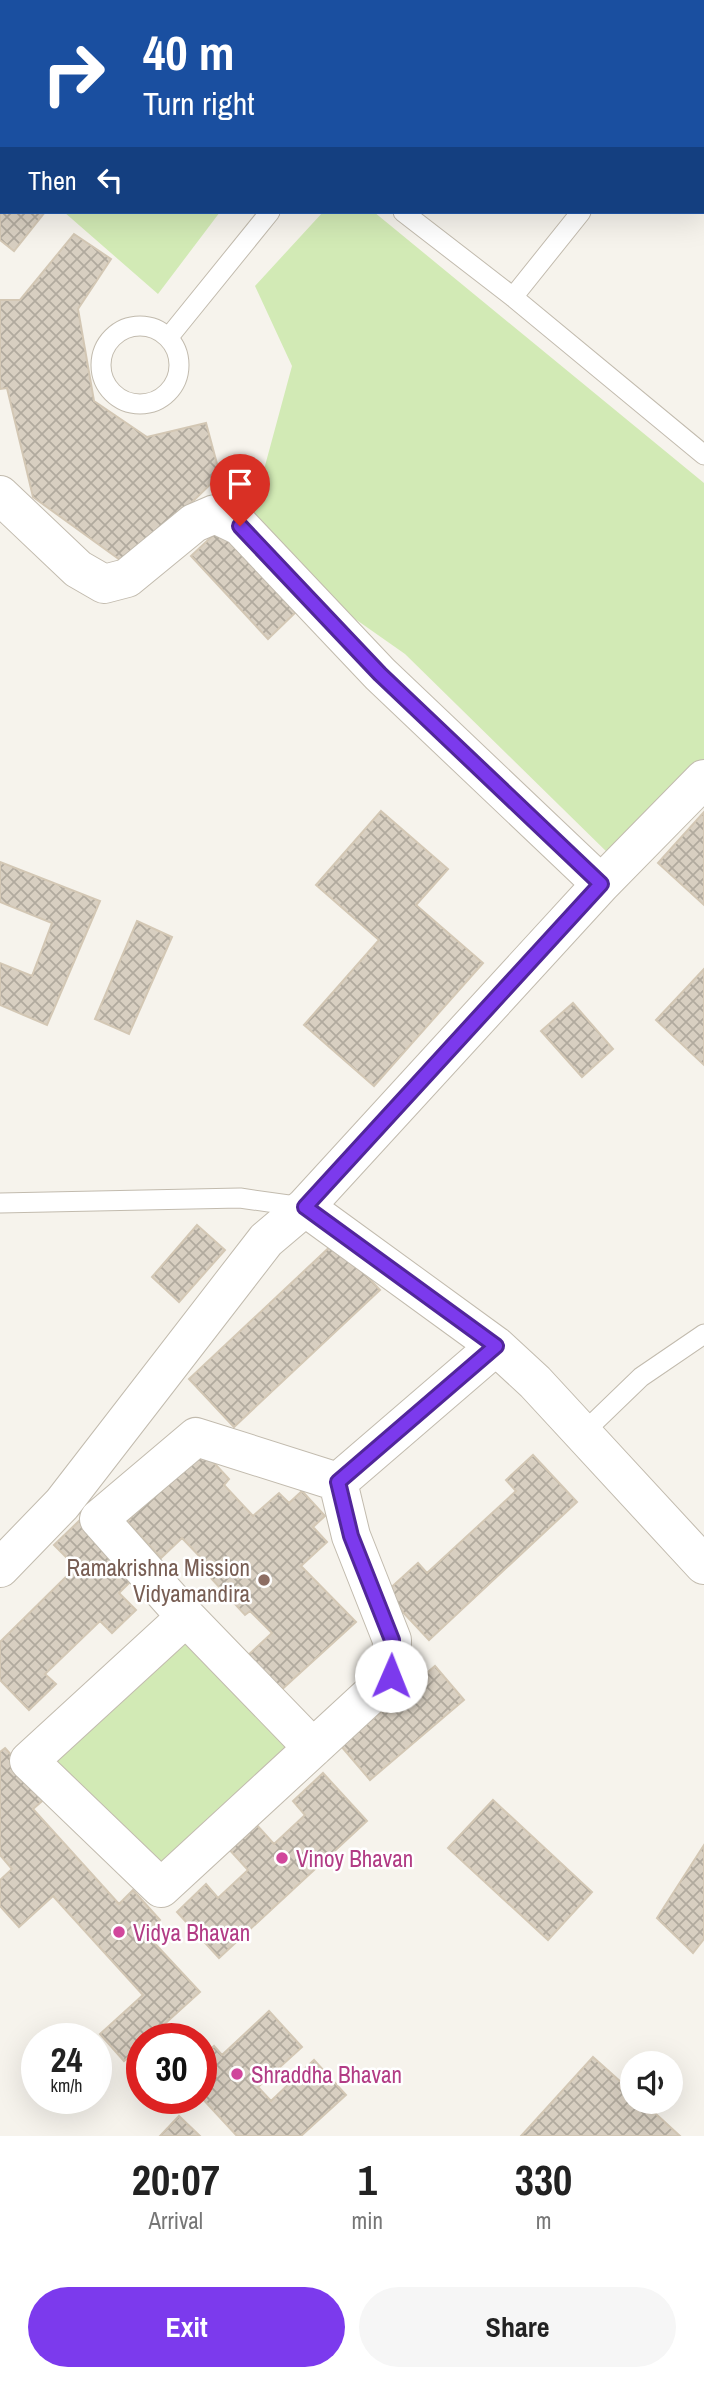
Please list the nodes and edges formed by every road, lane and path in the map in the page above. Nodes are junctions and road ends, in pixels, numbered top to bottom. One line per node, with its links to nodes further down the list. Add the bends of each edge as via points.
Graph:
1 (268, 214): 5 (lane)
2 (406, 214): 4 (lane)
3 (579, 214): 4 (lane)
4 (513, 297): 6 (lane)
5 (168, 338): 5 (lane, via 157,330 132,327 110,340 101,364 109,389 130,403 155,402 166,395 174,385 179,360)
6 (704, 455)
7 (0, 495): 9 (street, via 78,569 104,584 127,579 194,523 215,514 240,526 380,674)
8 (704, 779): 9 (street)
9 (601, 884): 11 (street)
10 (0, 1203): 11 (lane, via 240,1198)
11 (305, 1207): 13 (street); 17 (street, via 266,1240 62,1504)
12 (704, 1334): 14 (lane, via 641,1377)
13 (496, 1346): 14 (street); 15 (street)
14 (583, 1433): 16 (street)
15 (338, 1482): 18 (street, via 196,1437 99,1519); 19 (street, via 351,1536 392,1640 391,1676)
16 (704, 1565)
17 (0, 1568)
18 (186, 1617): 19 (street); 19 (street, via 29,1761 161,1888)
19 (313, 1748)

